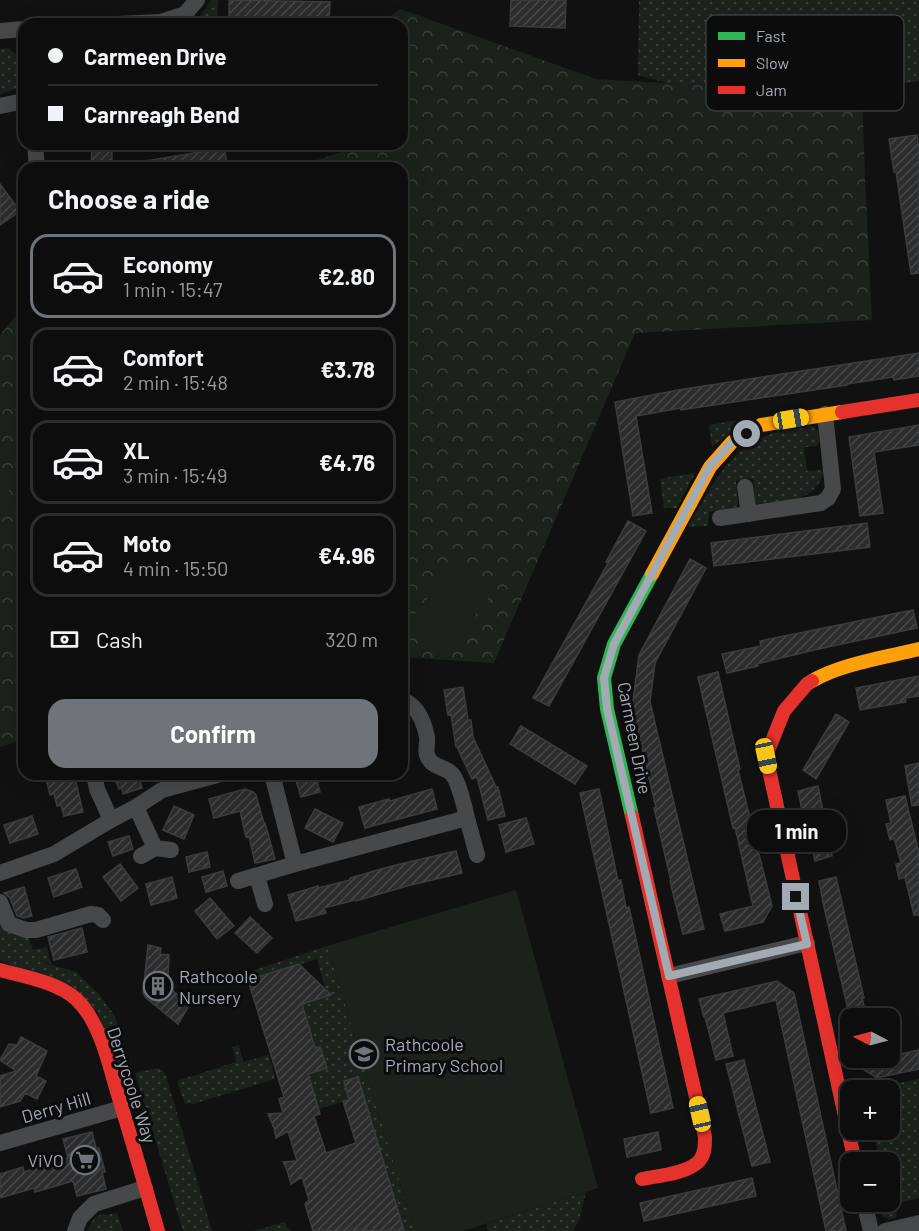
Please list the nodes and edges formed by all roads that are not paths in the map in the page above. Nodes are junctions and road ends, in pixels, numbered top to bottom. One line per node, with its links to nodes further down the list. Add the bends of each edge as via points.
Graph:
1 (197, 0): 2 (street, via 185,14)
2 (174, 18)
3 (18, 30): 4 (street)
4 (0, 31)
5 (18, 102): 6 (street)
6 (0, 106)
7 (919, 400): 8 (street, Carmeen Drive)
8 (825, 414): 10 (street, via 833,489 828,498 821,503); 31 (street, Carmeen Drive, via 761,425 732,442 710,466 614,644 604,678 607,709)
9 (745, 487): 10 (street)
10 (749, 514): 11 (street)
11 (720, 518)
12 (919, 649): 29 (street, via 823,674 807,684 783,711 766,756)
13 (408, 702): 18 (street, via 418,711 427,737 427,756 431,763 452,774)
14 (95, 780): 19 (street)
15 (198, 780): 17 (street, via 162,790)
16 (274, 780): 22 (street)
17 (136, 807): 19 (street); 20 (street)
18 (467, 818): 21 (street); 22 (street)
19 (111, 820): 23 (street, via 54,854)
20 (156, 851)
21 (477, 855)
22 (295, 864): 24 (street)
23 (0, 873)
24 (256, 876): 25 (street); 27 (street)
25 (238, 881)
26 (0, 902): 28 (street, via 9,924 26,930 91,914)
27 (265, 904)
28 (103, 920)
29 (807, 944): 31 (street); 34 (street)
30 (0, 970): 32 (street, Derrycoole Way, via 62,991 88,1012)
31 (669, 976): 35 (street, Carmeen Drive, via 706,1149 692,1168)
32 (122, 1108): 33 (street, Derry Hill); 36 (street, Derrycoole Way)
33 (0, 1143)
34 (853, 1152)
35 (642, 1179)
36 (146, 1188): 39 (street, via 94,1204 80,1218); 40 (street, Derrycoole Way)
37 (866, 1212): 41 (street)
38 (919, 1223): 42 (street)
39 (75, 1231)
40 (158, 1231)
41 (871, 1231)
42 (885, 1231)

